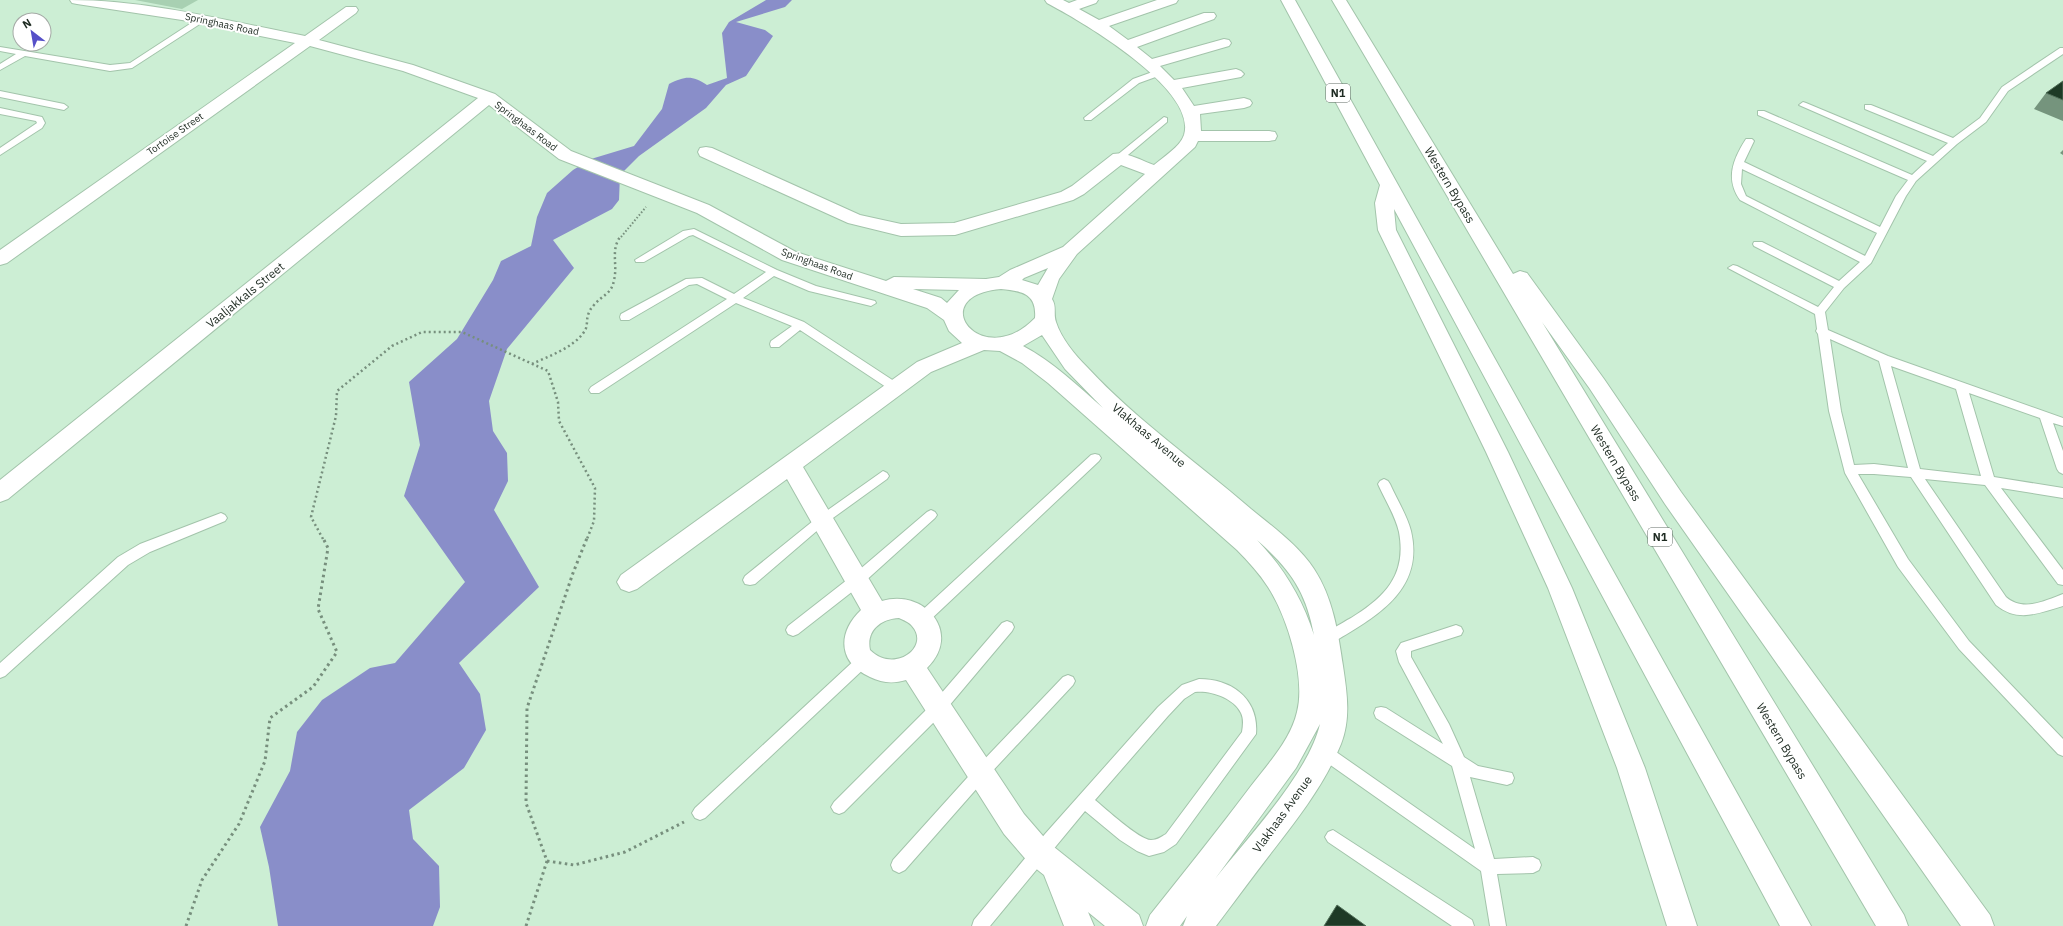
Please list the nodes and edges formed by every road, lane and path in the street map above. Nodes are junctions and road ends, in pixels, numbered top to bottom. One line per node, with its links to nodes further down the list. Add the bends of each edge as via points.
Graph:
1 (77, 0): 10 (main road, Springhaas Road)
2 (1052, 0): 7 (main road)
3 (1091, 0): 7 (main road)
4 (1171, 0): 11 (main road)
5 (1288, 0): 45 (main road, N1)
6 (1339, 0): 37 (main road, Western Bypass / N1)
7 (1068, 8): 11 (main road)
8 (351, 10): 12 (main road, Tortoise Street)
9 (1209, 16): 14 (main road)
10 (202, 20): 12 (main road, Springhaas Road); 17 (lane, via 132,65 121,68)
11 (1096, 26): 14 (main road)
12 (307, 41): 23 (main road, Springhaas Road, via 408,68); 50 (main road, Tortoise Street)
13 (1224, 43): 19 (main road)
14 (1125, 46): 19 (main road)
15 (0, 49): 17 (lane)
16 (2063, 50): 36 (lane, via 2005,89 1983,120)
17 (24, 53): 18 (lane)
18 (0, 67)
19 (1154, 69): 21 (main road); 31 (lane)
20 (1236, 74): 21 (main road)
21 (1170, 85): 29 (main road)
22 (0, 94): 26 (lane)
23 (489, 97): 46 (main road, Springhaas Road, via 565,155); 84 (main road, Vaaljakkals Street)
24 (1244, 103): 29 (main road)
25 (1803, 106): 41 (lane)
26 (64, 107)
27 (1868, 107): 36 (lane)
28 (0, 111): 38 (lane, via 39,119 41,123)
29 (1191, 111): 33 (main road, via 1194,130)
30 (1761, 113): 44 (lane)
31 (1088, 118)
32 (1164, 120): 40 (lane)
33 (1192, 136): 34 (main road); 43 (main road, via 1188,143)
34 (1269, 136)
35 (1749, 141): 42 (lane)
36 (1954, 142): 41 (lane)
37 (1428, 147): 132 (main road, Western Bypass / N1); 133 (main road, via 1597,384 1678,504)
38 (0, 152)
39 (706, 152): 40 (main road, via 854,218 901,230 919,231 955,230 1067,196)
40 (1120, 158): 43 (main road)
41 (1933, 160): 44 (lane)
42 (1738, 163): 47 (lane); 52 (lane, via 1734,181 1745,200)
43 (1156, 172): 49 (main road)
44 (1913, 179): 47 (lane, via 1901,196)
45 (1389, 185): 130 (main road, via 1384,203 1387,230 1497,452 1560,588 1631,768); 131 (main road, N1)
46 (662, 193): 55 (main road, Springhaas Road, via 703,209 789,256); 69 (path, via 641,212 618,240 614,254 615,278 612,290 594,304 586,316 587,327 581,336)
47 (1883, 232): 52 (lane)
48 (1758, 244): 57 (lane)
49 (1070, 250): 56 (main road); 60 (main road, via 1050,278)
50 (0, 258)
51 (640, 260): 54 (lane, via 686,233 694,232)
52 (1867, 261): 57 (lane)
53 (1733, 268): 61 (lane)
54 (773, 272): 58 (lane); 59 (lane, via 813,289)
55 (869, 282): 56 (main road); 63 (main road, Springhaas Road, via 934,303)
56 (997, 284): 60 (main road, via 1020,286 1032,291); 63 (main road, via 975,289 963,296 955,306)
57 (1840, 286): 61 (lane)
58 (735, 299): 62 (lane, via 698,280 693,280); 64 (lane); 73 (lane)
59 (871, 303)
60 (1043, 310): 66 (main road, via 1029,335); 100 (main road, Vlakhaas Avenue, via 1062,350 1093,386 1295,562 1311,585 1325,619)
61 (1820, 312): 65 (lane)
62 (624, 317)
63 (955, 322): 66 (main road, via 967,337); 70 (main road)
64 (800, 325): 67 (lane); 72 (lane)
65 (1821, 331): 68 (lane); 79 (lane, via 1834,411)
66 (994, 343): 70 (main road); 99 (main road, Vlakhaas Avenue, via 1029,358 1055,378 1245,543 1280,584)
67 (775, 344)
68 (1884, 359): 71 (lane); 80 (lane)
69 (532, 364): 117 (path, via 548,371 558,402 559,421 594,488 594,521 573,573 527,708 526,803); 121 (path, via 462,332 422,332 392,346 337,391 336,416 311,517 328,548 318,609 337,652 312,687 270,718 265,761 239,824 202,880)
70 (924, 366): 72 (main road)
71 (1961, 385): 74 (lane); 82 (lane)
72 (896, 388): 77 (main road)
73 (595, 390)
74 (2045, 416): 75 (lane); 78 (lane)
75 (2063, 422)
76 (1095, 458): 95 (lane)
77 (790, 465): 88 (main road); 92 (main road)
78 (2063, 469)
79 (1849, 470): 80 (lane, via 1874,469); 107 (lane, via 1903,563 1964,645)
80 (1916, 475): 82 (lane); 93 (lane, via 2005,606 2014,611 2024,611)
81 (883, 476): 88 (lane)
82 (1989, 481): 85 (lane); 91 (lane)
83 (1384, 484): 100 (lane, via 1404,530 1407,548 1401,582 1375,609)
84 (0, 493)
85 (2063, 493)
86 (931, 515): 90 (lane)
87 (221, 518): 103 (lane, via 145,548 123,561)
88 (822, 520): 89 (lane); 90 (main road)
89 (750, 580)
90 (857, 580): 94 (main road); 97 (lane)
91 (2063, 580)
92 (629, 582)
93 (2063, 600)
94 (876, 613): 95 (main road, via 901,608 913,611); 101 (main road, via 866,620 857,635 857,652)
95 (923, 618): 102 (main road, via 929,627 931,638 922,659)
96 (1008, 627): 105 (lane)
97 (793, 630)
98 (1456, 631): 109 (lane, via 1403,651 1404,658 1444,729)
99 (1302, 638): 100 (lane); 126 (main road, Vlakhaas Avenue, via 1310,679 1311,710 1301,736 1275,776)
100 (1327, 639): 108 (main road, Vlakhaas Avenue, via 1336,705 1333,726)
101 (863, 662): 102 (main road, via 873,669 886,672); 114 (lane)
102 (912, 667): 105 (main road)
103 (0, 672)
104 (1068, 681): 110 (lane)
105 (938, 708): 110 (main road); 113 (lane)
106 (1381, 713): 109 (lane)
107 (2063, 749)
108 (1324, 752): 120 (lane); 127 (main road, Vlakhaas Avenue, via 1304,787)
109 (1459, 763): 111 (lane, via 1474,772); 120 (lane)
110 (981, 773): 116 (main road, via 1014,824); 118 (lane)
111 (1507, 778)
112 (1085, 800): 112 (lane, via 1173,701 1192,686 1207,685 1219,688 1239,700 1248,709 1251,718 1249,734 1171,839 1161,846 1149,848 1137,842); 116 (lane)
113 (839, 807)
114 (700, 813): 117 (path, via 625,852 574,865)
115 (1333, 837): 128 (lane)
116 (1047, 860): 123 (lane); 124 (main road); 125 (main road)
117 (547, 861): 122 (path)
118 (899, 865)
119 (1533, 865): 120 (lane)
120 (1488, 867): 129 (lane)
121 (186, 926)
122 (526, 926)
123 (980, 926)
124 (1079, 926)
125 (1128, 926)
126 (1160, 926)
127 (1198, 926)
128 (1466, 926)
129 (1498, 926)
130 (1682, 926)
131 (1796, 926)
132 (1893, 926)
133 (1979, 926)

